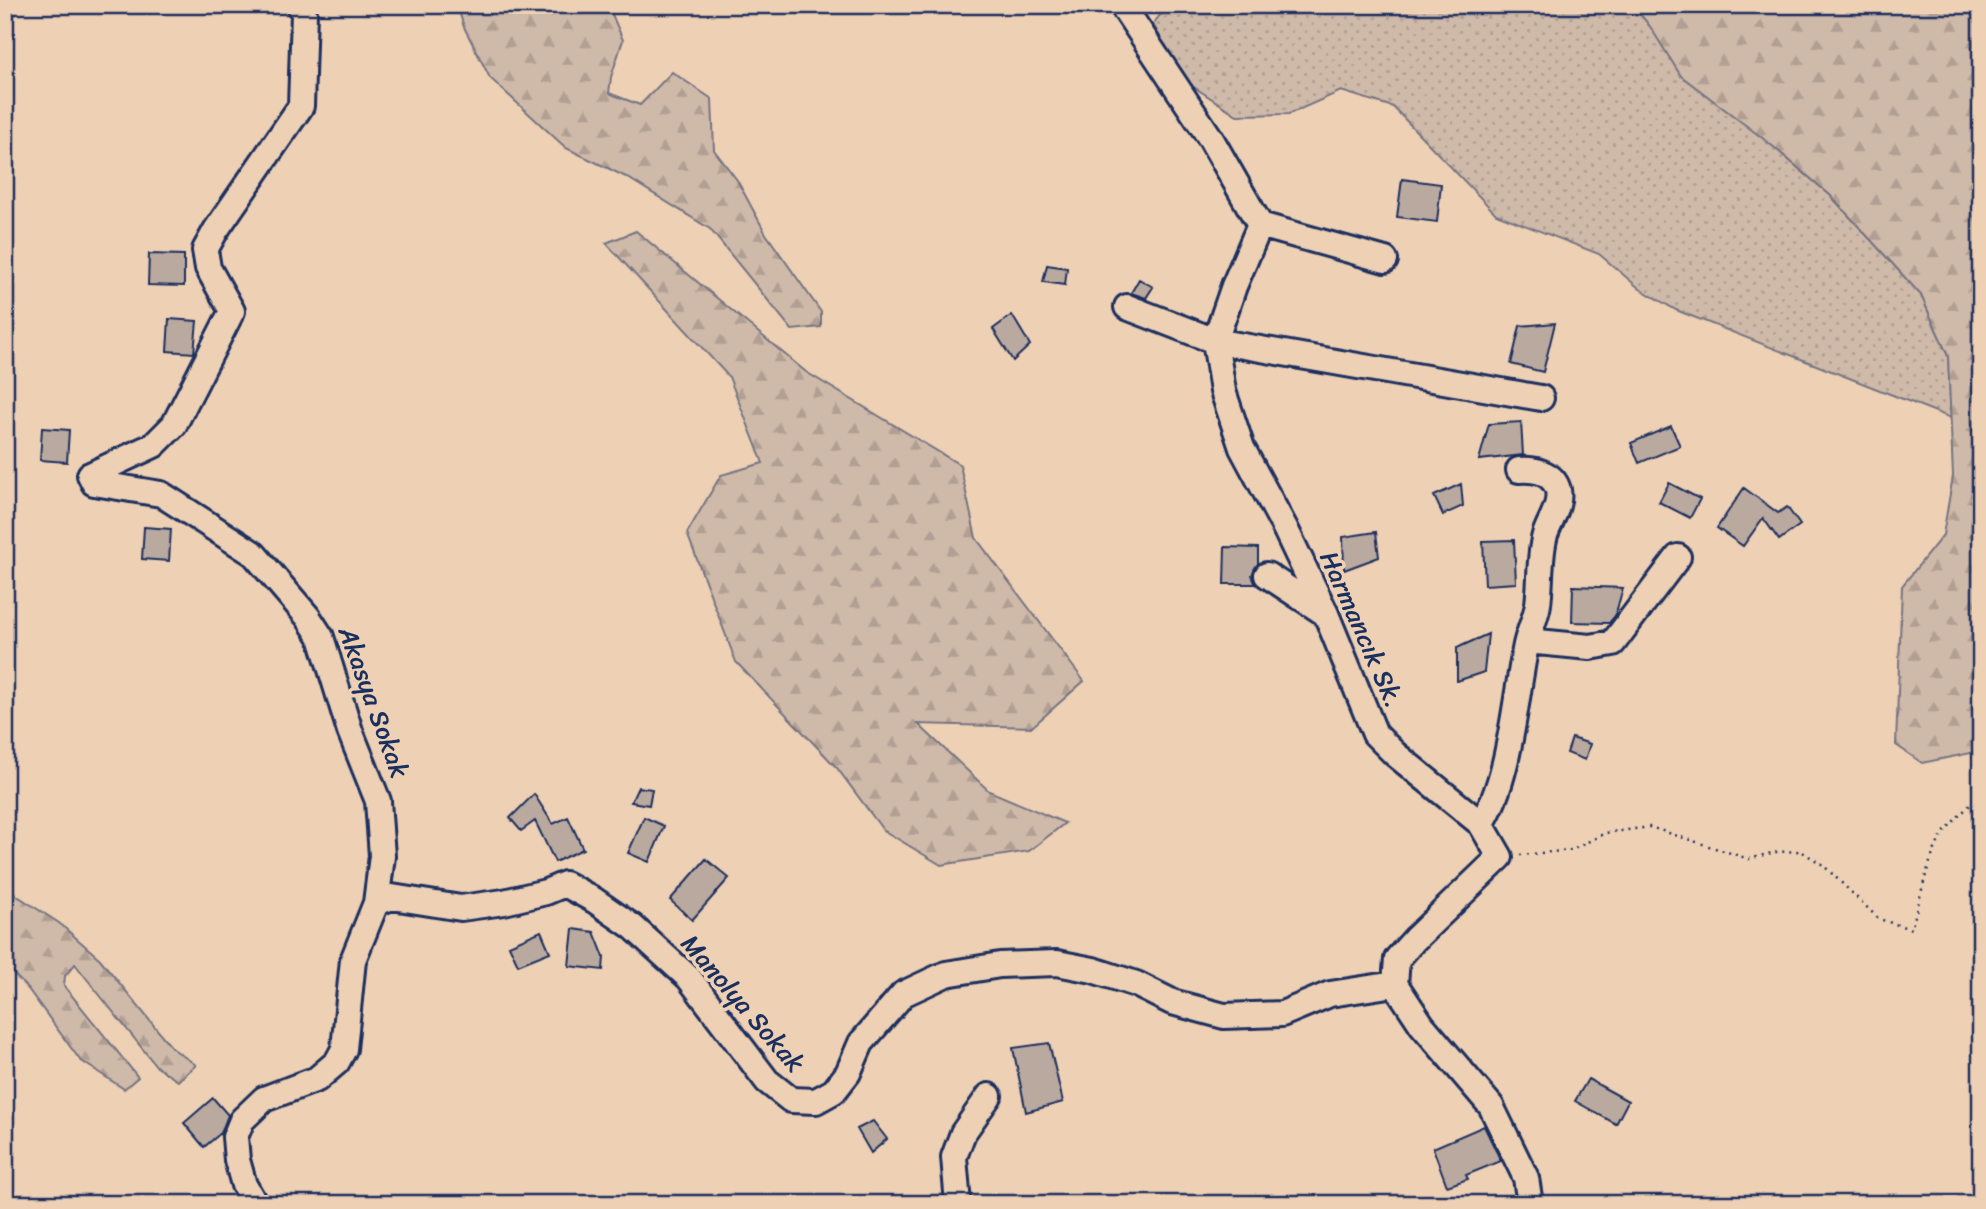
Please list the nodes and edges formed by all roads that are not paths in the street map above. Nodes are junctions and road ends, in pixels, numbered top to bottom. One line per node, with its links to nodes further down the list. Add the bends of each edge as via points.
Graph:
1 (299, 5): 14 (street, Akasya Sokak, via 304,13 300,106 205,250 208,268 232,311 174,425 154,445 90,475 94,483 161,494 254,554 308,617 321,637 378,801 382,856)
2 (1122, 5): 3 (street, via 1211,139)
3 (1261, 225): 4 (street); 6 (street)
4 (1385, 260)
5 (1127, 307): 6 (street)
6 (1214, 341): 7 (street); 11 (street, Harmancık Sk., via 1223,391 1242,448)
7 (1541, 398)
8 (1519, 470): 12 (street, via 1536,469 1546,475 1557,486 1559,499 1545,536 1537,607)
9 (1678, 557): 12 (street, via 1613,643 1590,647)
10 (1267, 575): 11 (street)
11 (1326, 614): 13 (street, Harmancık Sk., via 1375,733)
12 (1527, 641): 13 (street, via 1503,772 1492,809)
13 (1481, 824): 15 (street, Harmancık Sk., via 1500,857 1397,959)
14 (376, 903): 15 (street, Manolya Sokak, via 391,897 461,908 504,902 565,884 633,927 689,978 767,1081 791,1100 816,1101 834,1091 861,1043 903,994 946,974 1000,965 1057,963 1093,970 1172,1002 1224,1016 1282,1014 1331,994); 17 (street, Akasya Sokak, via 353,960 344,1049 337,1062 317,1079 264,1099 242,1120 235,1137 244,1185)
15 (1395, 984): 19 (street, via 1422,1025 1491,1106 1526,1178)
16 (989, 1096): 18 (street, via 963,1133 954,1157)
17 (255, 1204)
18 (958, 1204)
19 (1530, 1204)

